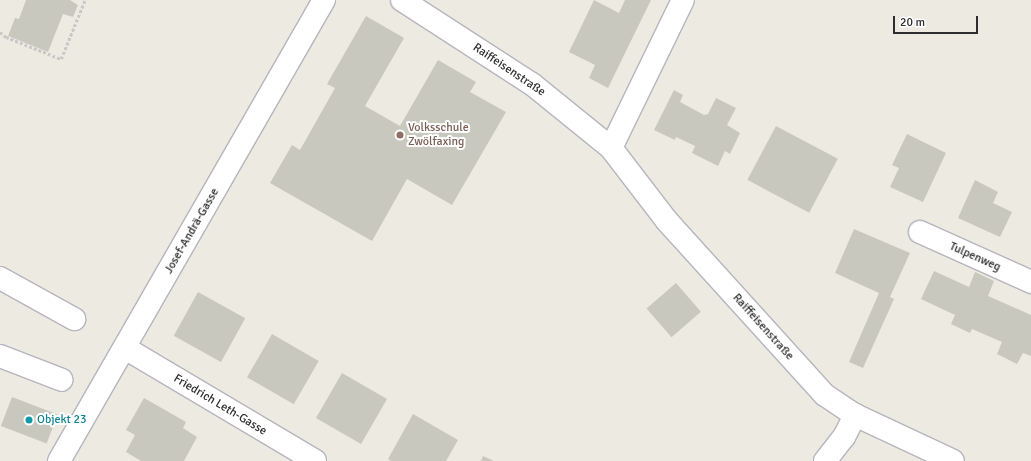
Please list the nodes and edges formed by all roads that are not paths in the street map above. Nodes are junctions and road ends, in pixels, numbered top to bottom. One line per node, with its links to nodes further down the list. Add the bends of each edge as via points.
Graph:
1 (324, 0): 9 (street, Josef-Andrä-Gasse)
2 (402, 0): 4 (street, Raiffeisenstraße, via 532,84)
3 (682, 0): 4 (street)
4 (611, 148): 12 (street, Raiffeisenstraße, via 667,221 825,395)
5 (920, 232): 7 (street, Tulpenweg)
6 (0, 278): 8 (street)
7 (1031, 282)
8 (74, 319)
9 (125, 348): 13 (street, Josef-Andrä-Gasse); 14 (street, Friedrich Leth-Gasse)
10 (0, 356): 11 (street)
11 (62, 380)
12 (855, 415): 15 (street, via 844,437); 16 (street, Raiffeisenstraße)
13 (59, 461)
14 (315, 461)
15 (825, 461)
16 (953, 461)

